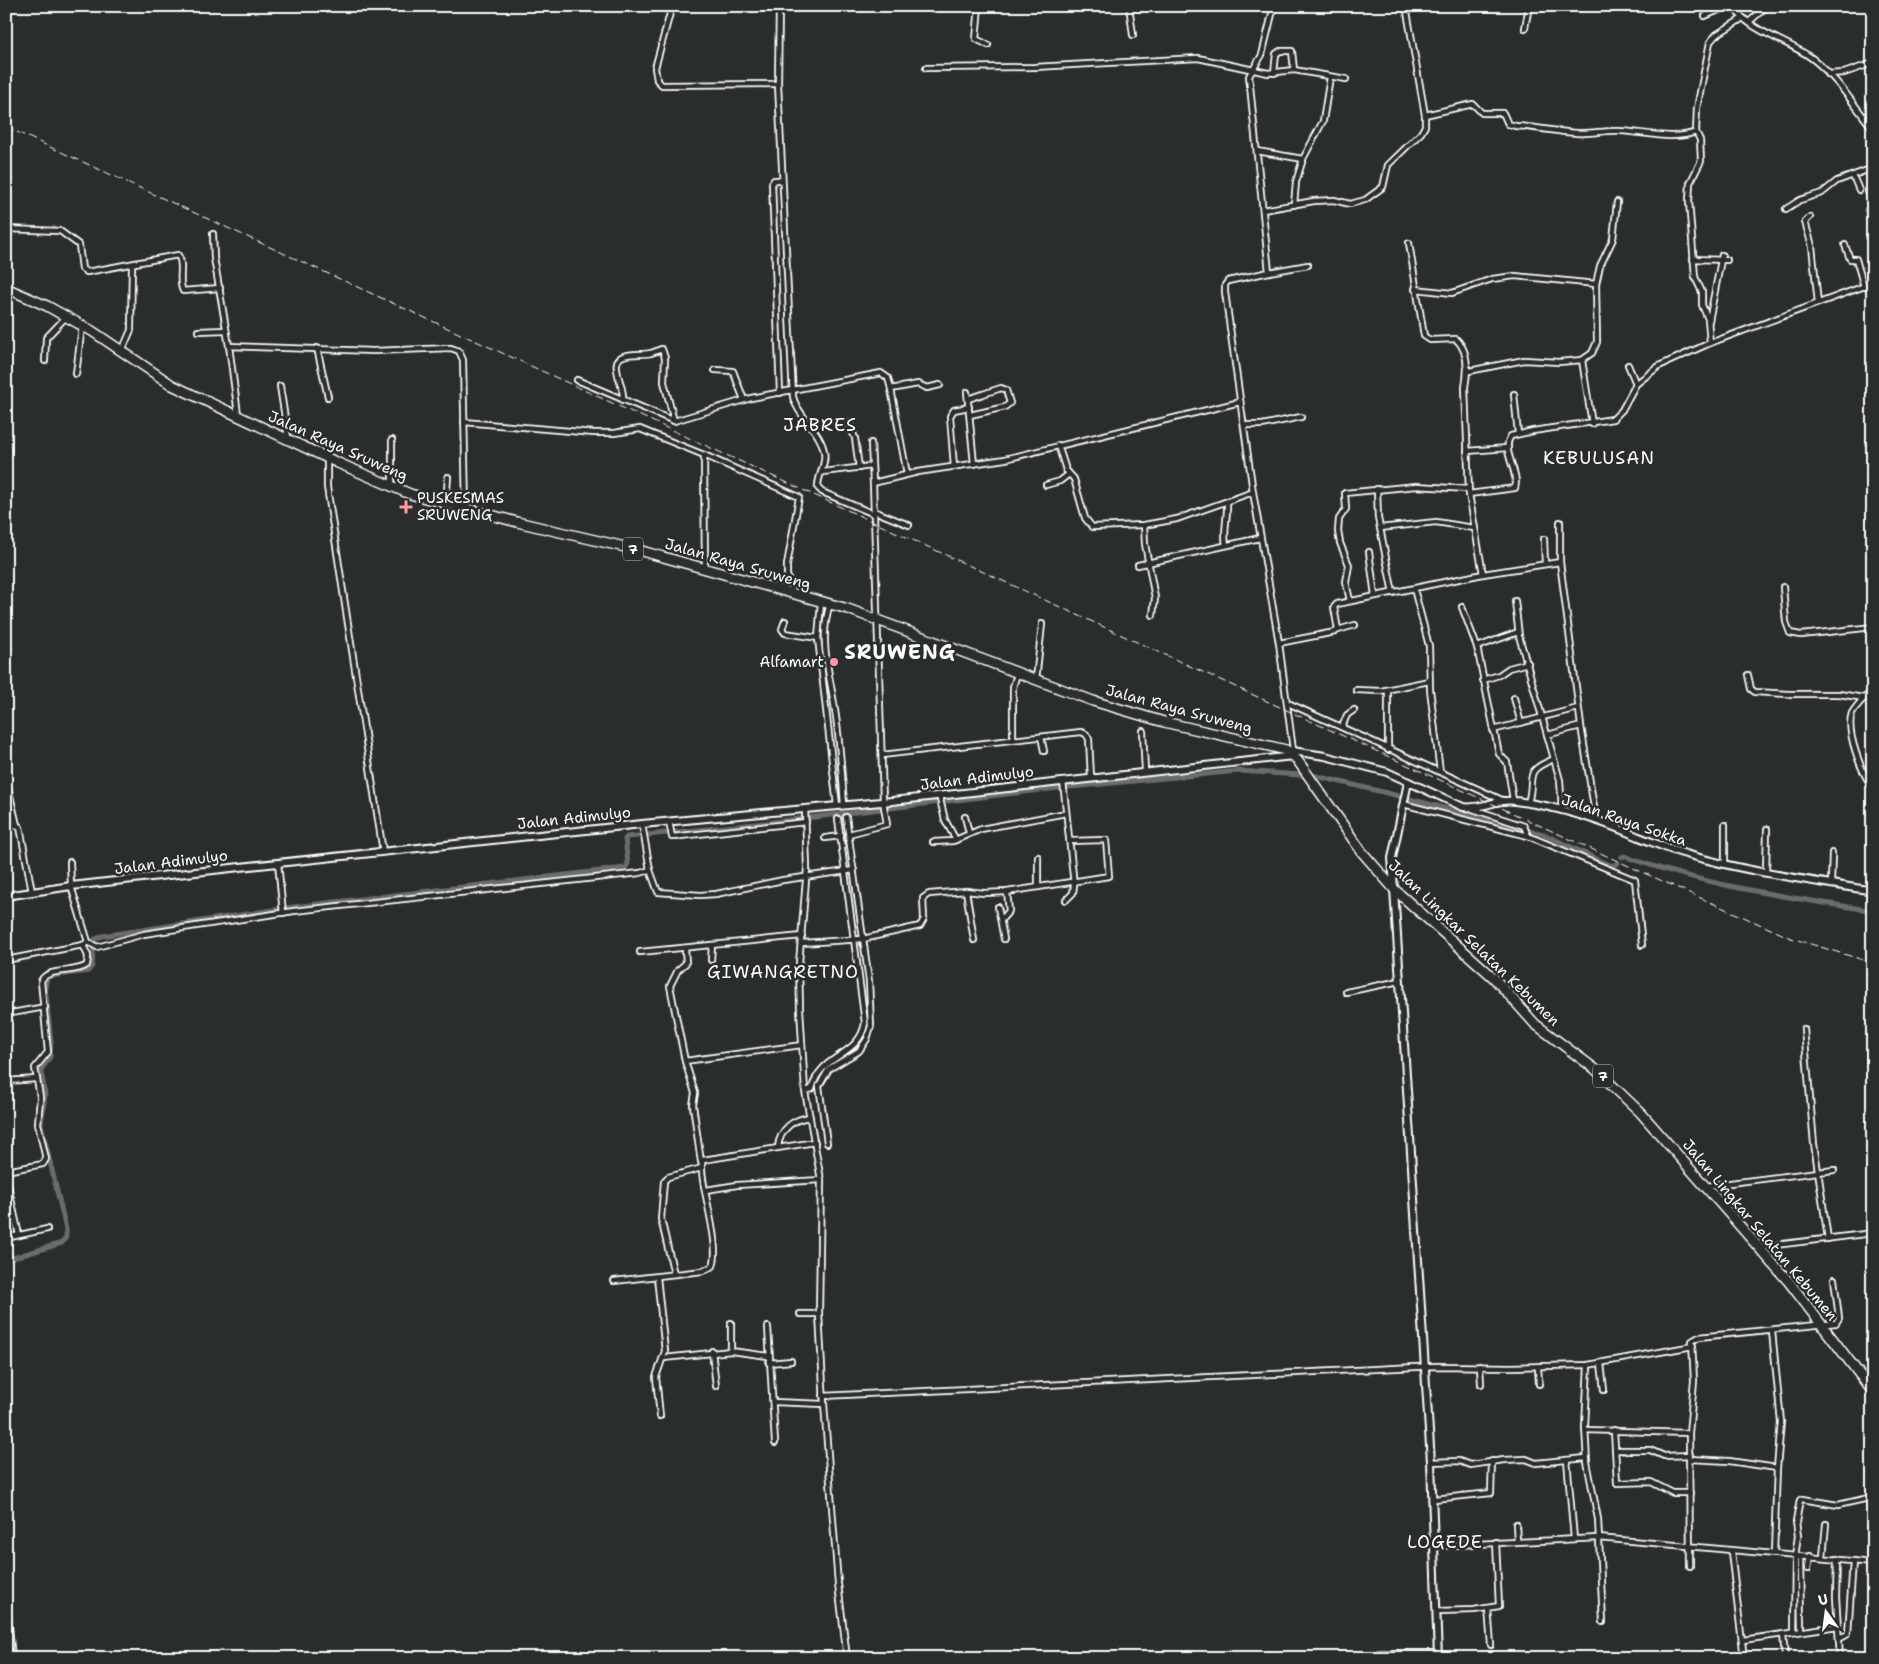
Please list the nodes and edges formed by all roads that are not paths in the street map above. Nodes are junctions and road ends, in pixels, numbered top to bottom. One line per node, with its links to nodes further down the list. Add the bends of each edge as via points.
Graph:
1 (672, 6): 25 (street, via 655,68 657,80 662,85)
2 (779, 6): 25 (street)
3 (979, 6): 16 (street, via 976,39)
4 (1129, 6): 15 (street)
5 (1274, 6): 19 (street, via 1262,55)
6 (1406, 6): 26 (street)
7 (1529, 6): 14 (street)
8 (1728, 6): 11 (street)
9 (1733, 6): 12 (street)
10 (1767, 6): 13 (street)
11 (1705, 16)
12 (1743, 18): 13 (street); 28 (street, via 1710,42 1697,108)
13 (1749, 22): 22 (street, via 1813,59)
14 (1525, 28)
15 (1133, 35)
16 (988, 45)
17 (1873, 64): 22 (street, via 1844,74)
18 (926, 68): 19 (street, via 1035,68 1198,58)
19 (1252, 70): 21 (street); 29 (street, via 1249,80)
20 (1294, 70): 21 (street); 21 (street, via 1292,52 1280,51 1276,54); 23 (street)
21 (1274, 73)
22 (1828, 74): 27 (street)
23 (1330, 77): 24 (street); 31 (street, via 1323,121)
24 (1346, 79)
25 (778, 84): 34 (street)
26 (1425, 115): 28 (street, via 1473,104 1482,113 1504,113 1508,124 1516,126 1598,134 1617,131 1666,136); 40 (street, via 1425,126 1390,162 1386,168 1385,183 1370,198 1350,204 1324,200)
27 (1873, 129)
28 (1696, 132): 51 (street, via 1702,153 1700,167 1689,187)
29 (1257, 151): 31 (street); 43 (street)
30 (6, 153): 37 (street)
31 (1304, 159): 40 (street, via 1296,182)
32 (1873, 168): 33 (street)
33 (1854, 176): 35 (street); 42 (street, via 1837,181 1822,193)
34 (782, 180): 61 (street); 63 (street, via 772,183)
35 (1858, 190)
36 (1868, 191): 41 (street)
37 (6, 197)
38 (1617, 202): 56 (street, via 1614,234)
39 (6, 203): 47 (street)
40 (1294, 205): 43 (street)
41 (1873, 206)
42 (1786, 209)
43 (1263, 210): 54 (street)
44 (1868, 210): 46 (street)
45 (1810, 217): 62 (street, via 1805,223 1812,246)
46 (1873, 223)
47 (6, 229): 52 (street, via 60,231 68,235 79,245 84,272)
48 (213, 234): 59 (street)
49 (1408, 243): 60 (street)
50 (1845, 245): 57 (street, via 1850,259 1856,260)
51 (1693, 259): 67 (street, via 1695,279 1701,290); 67 (street, via 1723,258)
52 (132, 264): 59 (street, via 178,255 183,291); 74 (street, via 130,330)
53 (1308, 265): 54 (street)
54 (1269, 272): 94 (street, via 1232,280 1225,285)
55 (1873, 283): 57 (street)
56 (1596, 284): 60 (street, via 1515,276 1492,279 1452,293); 75 (street, via 1598,339 1595,348)
57 (1864, 287): 62 (street)
58 (6, 288): 64 (highway, Jalan Raya Sruweng / 7)
59 (220, 288): 69 (street)
60 (1415, 289): 79 (street, via 1424,336 1430,340 1456,339)
61 (788, 302): 63 (street); 65 (street)
62 (1818, 302): 71 (street)
63 (776, 303): 66 (street)
64 (66, 316): 68 (highway, Jalan Raya Sruweng / 7); 76 (street, via 46,338)
65 (790, 318): 66 (street); 86 (street)
66 (777, 319): 88 (street)
67 (1708, 322): 71 (street)
68 (82, 325): 74 (highway, Jalan Raya Sruweng / 7); 80 (street)
69 (226, 330): 70 (street); 72 (street)
70 (198, 331)
71 (1710, 343): 82 (street, via 1659,366)
72 (229, 346): 73 (street); 97 (street)
73 (317, 348): 90 (street); 100 (street, via 374,351 451,348 459,351 463,360)
74 (122, 351): 97 (highway, Jalan Raya Sruweng / 7, via 172,385)
75 (1582, 360): 79 (street, via 1524,360); 102 (street)
76 (44, 361)
77 (1628, 364): 82 (street)
78 (715, 370): 93 (street, via 733,371)
79 (1469, 371): 110 (street, via 1465,387)
80 (76, 374)
81 (577, 380): 92 (street)
82 (1636, 384): 102 (street, via 1618,416)
83 (940, 385): 85 (street, via 926,388 916,384)
84 (280, 386): 105 (street)
85 (891, 389): 86 (street, via 885,374 876,373); 118 (street)
86 (792, 391): 88 (street); 117 (street, via 795,404 823,446)
87 (967, 392): 91 (street)
88 (780, 393): 93 (street)
89 (1514, 394): 104 (street)
90 (328, 397)
91 (968, 399): 95 (street); 96 (street, via 1001,388 1006,390 1010,403)
92 (623, 400): 99 (street); 99 (street, via 616,367 620,358 663,350 664,382)
93 (744, 400): 99 (street)
94 (1240, 402): 103 (street); 108 (street)
95 (969, 407): 96 (street); 115 (street, via 954,410 950,416)
96 (970, 415): 113 (street)
97 (238, 416): 105 (highway, Jalan Raya Sruweng / 7)
98 (1301, 417): 103 (street)
99 (674, 421)
100 (464, 422): 111 (street, via 594,433 640,429); 129 (street)
101 (849, 423): 116 (street, via 856,442)
102 (1592, 424): 104 (street)
103 (1244, 425): 126 (street)
104 (1518, 434): 109 (street, via 1509,438)
105 (288, 439): 112 (highway, Jalan Raya Sruweng / 7)
106 (392, 440): 123 (street)
107 (870, 444): 114 (street)
108 (1058, 445): 113 (street); 119 (street)
109 (1508, 448): 110 (street); 125 (street, via 1515,488)
110 (1467, 451): 125 (street)
111 (704, 455): 144 (street); 149 (street, via 799,497 787,565)
112 (327, 457): 123 (highway, Jalan Raya Sruweng / 7); 232 (street, via 327,487)
113 (974, 464): 115 (street)
114 (872, 466): 116 (street); 121 (street)
115 (954, 466): 118 (street)
116 (859, 468): 117 (street)
117 (823, 472): 130 (street, via 818,484 820,490)
118 (907, 474): 121 (street)
119 (1069, 474): 122 (street); 132 (street, via 1074,479 1086,522 1092,527)
120 (448, 477): 128 (street)
121 (873, 483): 130 (street)
122 (1046, 485)
123 (392, 486): 128 (highway, Jalan Raya Sruweng / 7)
124 (1377, 489): 125 (street, via 1416,486); 134 (street); 151 (street, via 1345,495 1346,509 1338,531 1349,565 1346,579)
125 (1468, 491): 135 (street)
126 (1253, 492): 127 (street); 136 (street)
127 (1227, 502): 132 (street, via 1177,519); 138 (street)
128 (446, 503): 129 (highway, Jalan Raya Sruweng / 7)
129 (466, 509): 144 (highway, Jalan Raya Sruweng / 7)
130 (874, 512): 133 (street); 156 (street)
131 (1560, 522): 141 (street)
132 (1144, 524): 140 (street)
133 (909, 525)
134 (1380, 528): 135 (street, via 1436,522); 148 (street)
135 (1474, 528): 145 (street)
136 (1260, 538): 138 (street); 164 (street)
137 (1544, 539): 142 (street)
138 (1226, 545): 140 (street)
139 (1369, 552): 150 (street)
140 (1148, 562): 143 (street); 155 (street, via 1155,598)
141 (1560, 562): 142 (street); 178 (street)
142 (1545, 564): 145 (street)
143 (1138, 565)
144 (705, 569): 149 (highway, Jalan Raya Sruweng / 7)
145 (1483, 574): 147 (street)
146 (1783, 587): 160 (street, via 1790,632 1807,635)
147 (1414, 589): 148 (street); 171 (street, via 1429,646)
148 (1393, 593): 150 (street)
149 (793, 594): 153 (highway, Jalan Raya Sruweng / 7)
150 (1376, 596): 151 (street)
151 (1350, 602): 161 (street, via 1334,607)
152 (1515, 602): 162 (street)
153 (826, 603): 156 (highway, Jalan Raya Sruweng / 7); 163 (street); 180 (street, via 824,639)
154 (1462, 607): 165 (street)
155 (1153, 615)
156 (876, 619): 167 (highway, Jalan Raya Sruweng / 7); 194 (street)
157 (784, 621): 163 (street, via 784,633)
158 (1042, 624): 169 (street)
159 (1355, 625): 161 (street)
160 (1873, 627)
161 (1338, 630): 164 (street, via 1323,636)
162 (1518, 632): 165 (street); 166 (street)
163 (818, 638): 179 (street)
164 (1279, 642): 177 (street)
165 (1477, 647): 170 (street)
166 (1528, 663): 170 (street); 182 (street)
167 (1018, 674): 169 (highway, Jalan Raya Sruweng / 7); 190 (street, via 1013,687)
168 (1748, 675): 176 (street, via 1755,692 1839,694)
169 (1036, 680): 193 (highway, Jalan Raya Sruweng / 7, via 1147,718)
170 (1483, 680): 186 (street)
171 (1429, 681): 173 (street); 197 (street)
172 (1356, 690): 173 (street)
173 (1388, 690): 191 (street)
174 (1873, 690): 176 (street)
175 (1514, 698): 183 (street)
176 (1864, 698): 202 (street, via 1852,714 1851,729 1862,769)
177 (1288, 703): 184 (street); 193 (street)
178 (1578, 708): 182 (street); 185 (street)
179 (828, 710): 180 (street); 209 (street)
180 (835, 710): 209 (street)
181 (1354, 710): 184 (street, via 1347,715)
182 (1543, 717): 183 (street); 188 (street)
183 (1521, 723): 186 (street)
184 (1342, 726): 191 (street)
185 (1581, 726): 188 (street); 217 (street)
186 (1493, 730): 206 (street, via 1499,756 1507,762)
187 (1143, 731): 196 (street)
188 (1547, 735): 195 (street)
189 (1041, 737): 190 (street); 192 (street); 198 (street, via 1078,732 1086,734)
190 (1013, 740): 194 (street)
191 (1388, 750): 197 (street)
192 (1044, 751)
193 (1291, 752): 196 (street, Jalan Adimulyo); 200 (street, via 1355,763); 247 (highway, Jalan Lingkar Selatan Kebumen / 7, via 1362,852)
194 (882, 756): 207 (street)
195 (1554, 759): 208 (street, via 1535,769); 211 (street, via 1562,790)
196 (1146, 771): 198 (street, Jalan Adimulyo)
197 (1440, 772): 205 (street)
198 (1091, 777): 199 (street, Jalan Adimulyo)
199 (1063, 782): 203 (street, Jalan Adimulyo); 212 (street)
200 (1408, 782): 204 (street); 210 (street, via 1456,805)
201 (7, 783): 220 (street)
202 (1873, 788)
203 (940, 797): 207 (street, Jalan Adimulyo); 229 (street, via 945,820)
204 (1404, 799): 226 (street); 247 (street, via 1392,850)
205 (1503, 800): 206 (street, Jalan Raya Sokka); 210 (street, Jalan Raya Sokka)
206 (1513, 800): 208 (street, Jalan Raya Sokka)
207 (883, 803): 209 (street, Jalan Adimulyo); 225 (street, via 887,824)
208 (1528, 803): 211 (street, Jalan Raya Sokka)
209 (841, 806): 213 (street, Jalan Adimulyo)
210 (1474, 809): 226 (street, via 1526,828)
211 (1562, 811): 217 (street, Jalan Raya Sokka)
212 (1066, 813): 224 (street); 230 (street)
213 (806, 816): 218 (street, Jalan Adimulyo); 218 (street, via 724,832 670,836); 242 (street)
214 (965, 816): 224 (street)
215 (846, 817): 225 (street)
216 (838, 819): 227 (street)
217 (1596, 820): 237 (street, Jalan Raya Sokka, via 1685,854)
218 (669, 821): 219 (street, Jalan Adimulyo)
219 (642, 824): 232 (street, Jalan Adimulyo); 238 (street)
220 (17, 825): 222 (street); 250 (street)
221 (1725, 825): 237 (street)
222 (6, 827)
223 (1767, 829): 241 (street)
224 (969, 833): 229 (street)
225 (849, 834): 239 (street)
226 (1528, 835): 265 (street, via 1635,880)
227 (841, 836): 228 (street); 240 (street)
228 (825, 838)
229 (956, 840): 231 (street)
230 (1070, 841): 243 (street); 243 (street, via 1107,841 1109,876)
231 (933, 842)
232 (383, 852): 236 (street, Jalan Adimulyo)
233 (1832, 853): 244 (street)
234 (1038, 858): 246 (street)
235 (70, 862): 245 (street)
236 (279, 864): 245 (street, Jalan Adimulyo); 255 (street)
237 (1725, 864): 241 (street, Jalan Raya Sokka)
238 (650, 870): 242 (street, via 658,892 700,895); 255 (street)
239 (854, 870): 240 (street); 258 (street)
240 (846, 872): 242 (street); 260 (street)
241 (1766, 873): 244 (street, Jalan Raya Sokka)
242 (807, 878): 257 (street)
243 (1074, 882): 246 (street); 253 (street, via 1073,893)
244 (1831, 884): 249 (street, Jalan Raya Sokka)
245 (70, 886): 250 (street, Jalan Adimulyo); 262 (street)
246 (1038, 888): 251 (street)
247 (1395, 890): 271 (street); 301 (highway, Jalan Lingkar Selatan Kebumen / 7, via 1493,976 1535,1024 1620,1092)
248 (966, 891): 251 (street); 258 (street, via 925,895 923,924); 261 (street)
249 (1873, 891)
250 (32, 892): 252 (street, Jalan Adimulyo)
251 (1008, 892): 256 (street, via 1009,911)
252 (6, 896)
253 (1066, 900)
254 (998, 907): 256 (street)
255 (283, 912): 262 (street, via 144,934 94,947)
256 (1001, 920): 259 (street)
257 (802, 936): 263 (street); 264 (street)
258 (863, 939): 260 (street); 270 (street)
259 (1004, 939)
260 (854, 940): 263 (street); 272 (street)
261 (974, 940)
262 (87, 943): 268 (street); 274 (street, via 87,965 43,977)
263 (802, 943): 279 (street, via 799,980)
264 (712, 945): 266 (street); 269 (street)
265 (1642, 945)
266 (685, 948): 267 (street); 282 (street, via 686,963 678,970 670,986)
267 (640, 952)
268 (6, 960)
269 (711, 960)
270 (869, 981): 272 (street); 278 (street)
271 (1400, 981): 273 (street); 329 (street)
272 (861, 983): 276 (street)
273 (1346, 992)
274 (44, 1007): 275 (street); 285 (street, via 48,1052 35,1068)
275 (6, 1014)
276 (864, 1029): 278 (street); 280 (street)
277 (1804, 1029): 298 (street)
278 (870, 1031): 281 (street)
279 (802, 1045): 282 (street); 289 (street)
280 (851, 1049): 281 (street); 283 (street)
281 (854, 1055): 284 (street)
282 (685, 1061): 294 (street, via 695,1093 693,1105)
283 (823, 1066): 284 (street); 287 (street)
284 (829, 1069): 288 (street)
285 (37, 1079): 286 (street); 296 (street, via 40,1097 38,1124 46,1159 43,1164)
286 (6, 1081)
287 (812, 1089): 288 (street); 289 (street)
288 (818, 1089): 292 (street)
289 (806, 1091): 290 (street)
290 (810, 1117): 291 (street); 293 (street, via 792,1122 781,1136)
291 (815, 1142): 293 (street); 300 (street)
292 (827, 1143)
293 (778, 1147): 294 (street)
294 (701, 1162): 295 (street)
295 (702, 1168): 302 (street); 309 (street, via 664,1181 661,1219)
296 (6, 1170)
297 (1834, 1170): 298 (street)
298 (1817, 1171): 301 (street); 307 (street)
299 (6, 1176): 305 (street)
300 (821, 1180): 302 (street); 314 (street)
301 (1704, 1186): 308 (highway, Jalan Lingkar Selatan Kebumen / 7)
302 (706, 1190): 309 (street, via 714,1262 703,1271)
303 (47, 1229): 305 (street)
304 (1873, 1233): 307 (street)
305 (19, 1235): 306 (street)
306 (6, 1238)
307 (1828, 1239): 308 (street)
308 (1759, 1247): 316 (highway, Jalan Lingkar Selatan Kebumen / 7)
309 (674, 1274): 310 (street)
310 (657, 1277): 312 (street); 323 (street)
311 (1834, 1279): 316 (street, via 1839,1320)
312 (614, 1281)
313 (800, 1314): 314 (street)
314 (819, 1314): 336 (street)
315 (731, 1323): 321 (street)
316 (1822, 1324): 318 (street); 335 (highway, Jalan Lingkar Selatan Kebumen / 7)
317 (768, 1327): 322 (street)
318 (1772, 1331): 319 (street, via 1699,1337 1692,1341); 350 (street, via 1781,1422)
319 (1693, 1346): 326 (street); 342 (street, via 1694,1381)
320 (712, 1351): 321 (street); 323 (street); 333 (street)
321 (731, 1351): 322 (street)
322 (768, 1356): 325 (street)
323 (664, 1358): 339 (street, via 656,1377)
324 (791, 1361): 325 (street)
325 (769, 1363): 337 (street)
326 (1601, 1363): 327 (street); 334 (street)
327 (1588, 1365): 330 (street); 340 (street)
328 (1480, 1366): 329 (street); 330 (street); 331 (street)
329 (1425, 1367): 336 (street); 349 (street)
330 (1538, 1367): 332 (street)
331 (1481, 1384)
332 (1539, 1384)
333 (716, 1386)
334 (1604, 1390)
335 (1873, 1392)
336 (824, 1396): 338 (street)
337 (774, 1402): 338 (street); 343 (street)
338 (824, 1404): 386 (street)
339 (660, 1416)
340 (1585, 1430): 341 (street); 346 (street)
341 (1614, 1430): 342 (street); 344 (street)
342 (1689, 1433): 345 (street)
343 (776, 1444)
344 (1615, 1450): 345 (street, via 1650,1450 1664,1456); 351 (street, via 1617,1483 1651,1482 1673,1493)
345 (1690, 1457): 350 (street); 351 (street)
346 (1586, 1458): 347 (street); 356 (street, via 1598,1519)
347 (1567, 1460): 348 (street); 357 (street)
348 (1492, 1461): 349 (street, via 1470,1465 1459,1460); 353 (street, via 1492,1493)
349 (1431, 1462): 353 (street)
350 (1777, 1468): 363 (street)
351 (1690, 1493): 361 (street)
352 (1873, 1497): 364 (street, via 1841,1505 1801,1499 1796,1522)
353 (1434, 1499): 360 (street)
354 (1516, 1524): 358 (street)
355 (1826, 1524): 366 (street)
356 (1598, 1538): 357 (street); 361 (street); 375 (street)
357 (1574, 1539): 358 (street)
358 (1517, 1541): 359 (street)
359 (1496, 1542): 360 (street); 373 (street, via 1499,1604)
360 (1436, 1546): 374 (street)
361 (1690, 1546): 362 (street); 370 (street)
362 (1731, 1552): 363 (street); 381 (street)
363 (1774, 1554): 364 (street)
364 (1797, 1556): 365 (street); 377 (street); 378 (street)
365 (1810, 1556): 366 (street); 371 (street)
366 (1823, 1557): 367 (street)
367 (1837, 1559): 368 (street); 376 (street)
368 (1852, 1561): 369 (street); 380 (street, via 1848,1634)
369 (1873, 1563)
370 (1690, 1566)
371 (1808, 1569)
372 (6, 1598): 385 (street)
373 (1488, 1608): 374 (street); 382 (street)
374 (1438, 1611): 384 (street)
375 (1602, 1622)
376 (1838, 1626): 377 (street); 380 (street)
377 (1801, 1631): 378 (street)
378 (1794, 1632): 379 (street)
379 (1783, 1634): 381 (street); 388 (street)
380 (1839, 1639): 389 (street)
381 (1743, 1640): 387 (street)
382 (1491, 1645)
383 (1379, 1653): 384 (street)
384 (1438, 1656)
385 (12, 1658)
386 (847, 1658)
387 (1744, 1658)
388 (1785, 1658)
389 (1840, 1658)

